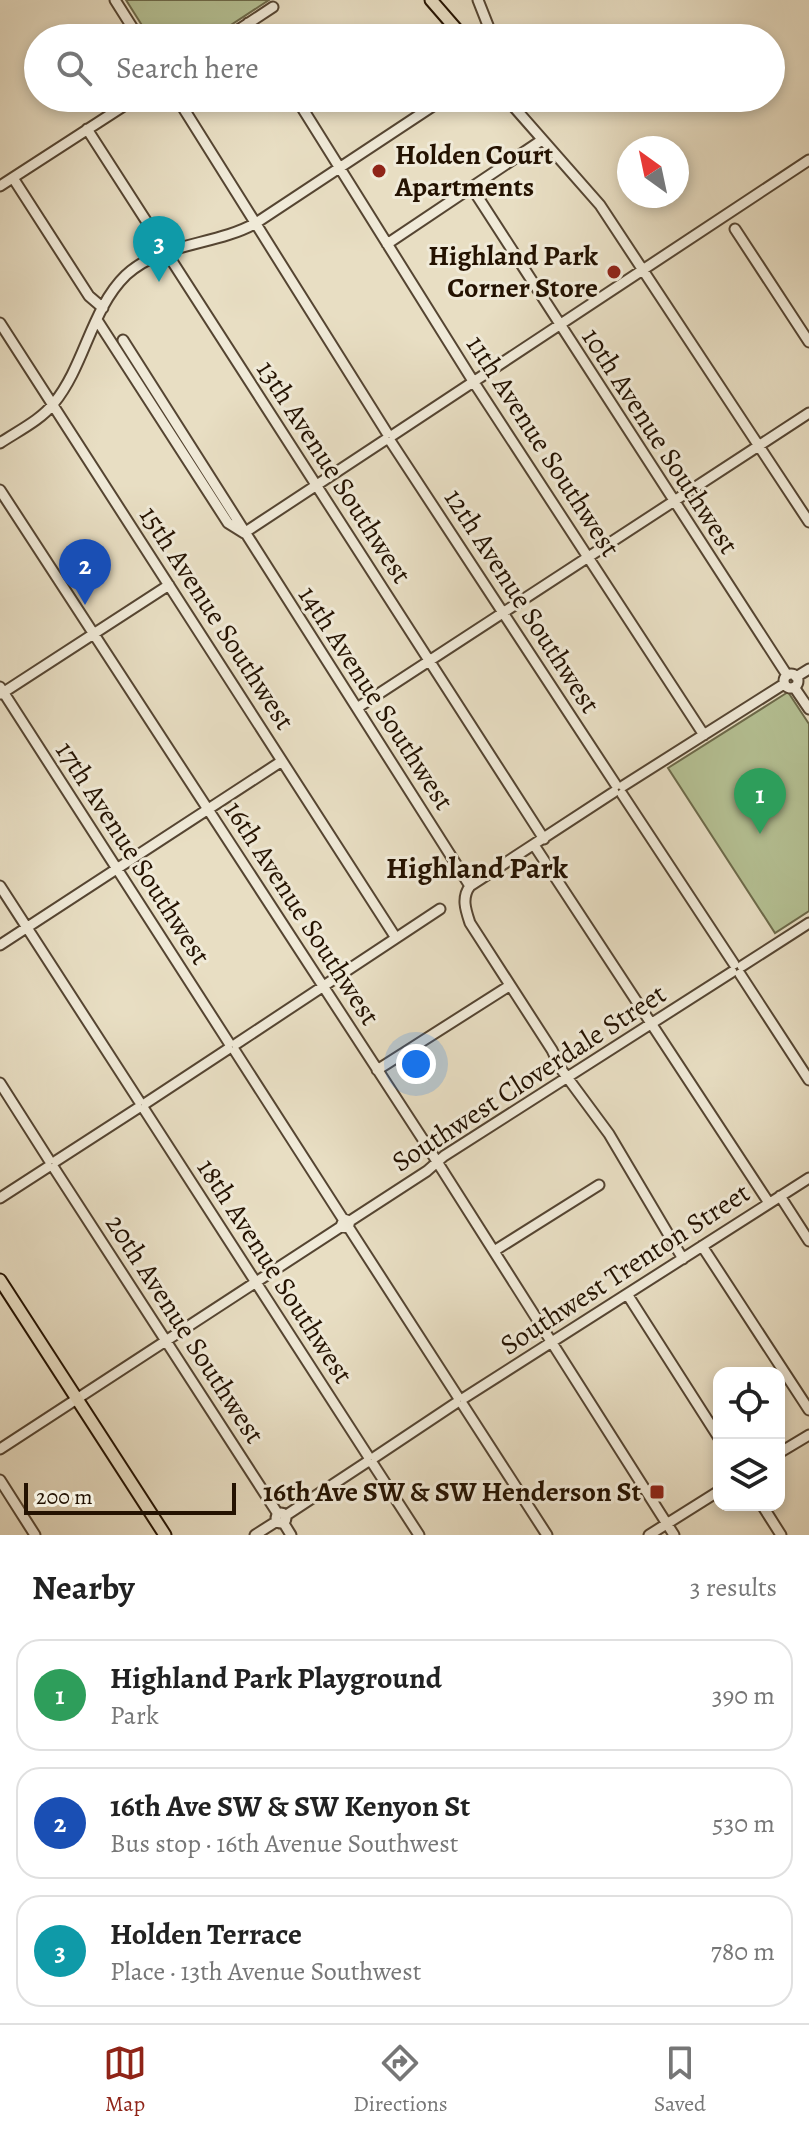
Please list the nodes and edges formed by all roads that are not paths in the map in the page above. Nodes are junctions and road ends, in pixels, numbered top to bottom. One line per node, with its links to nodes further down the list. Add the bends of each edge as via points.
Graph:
1 (115, 0): 6 (street)
2 (431, 0): 7 (main road)
3 (478, 0): 8 (street)
4 (273, 7): 5 (street)
5 (248, 23)
6 (130, 24)
7 (452, 24)
8 (487, 24)
9 (114, 112): 14 (street)
10 (186, 112): 21 (street, 12th Avenue Southwest)
11 (305, 112): 17 (street, 11th Avenue Southwest)
12 (424, 112): 17 (street)
13 (519, 112): 15 (street)
14 (87, 129): 18 (street); 24 (street, 13th Avenue Southwest)
15 (542, 140): 20 (street); 25 (street, via 600,205)
16 (809, 160): 25 (street)
17 (340, 168): 21 (street); 23 (street, 11th Avenue Southwest)
18 (13, 178): 19 (street); 26 (street, via 89,296)
19 (0, 186)
20 (472, 188): 23 (street); 29 (street, 10th Avenue Southwest)
21 (256, 223): 24 (street, via 232,235); 35 (street, 12th Avenue Southwest)
22 (735, 229): 31 (street)
23 (387, 244): 32 (street, 11th Avenue Southwest)
24 (166, 251): 26 (street, via 128,274); 38 (street, 13th Avenue Southwest)
25 (641, 269): 29 (street); 37 (street)
26 (103, 308): 27 (street)
27 (97, 320): 33 (street); 42 (street, 14th Avenue Southwest, via 228,523)
28 (0, 323): 33 (street, 15th Avenue Southwest)
29 (557, 325): 32 (street); 40 (street, 10th Avenue Southwest)
30 (123, 340): 42 (street, 14th Avenue Southwest)
31 (809, 342)
32 (473, 381): 35 (street); 43 (street, 11th Avenue Southwest)
33 (53, 405): 36 (street); 44 (street, 15th Avenue Southwest)
34 (809, 413): 37 (street)
35 (389, 437): 38 (street); 45 (street, 12th Avenue Southwest)
36 (0, 443)
37 (759, 446): 40 (street); 41 (street)
38 (316, 485): 42 (street); 47 (street, 13th Avenue Southwest)
39 (0, 490): 46 (street, 16th Avenue Southwest)
40 (673, 500): 43 (street); 49 (street, 10th Avenue Southwest)
41 (809, 522)
42 (244, 533): 51 (street, 14th Avenue Southwest)
43 (588, 555): 45 (street); 53 (street, 11th Avenue Southwest)
44 (169, 585): 46 (street); 54 (street, 15th Avenue Southwest)
45 (503, 610): 47 (street); 55 (street, 12th Avenue Southwest)
46 (95, 633): 50 (street); 56 (street, 16th Avenue Southwest)
47 (428, 660): 51 (street); 57 (street, 13th Avenue Southwest)
48 (809, 669): 49 (street)
49 (790, 681): 52 (street, 10th Avenue Southwest); 53 (street)
50 (1, 691): 59 (street, 17th Avenue Southwest)
51 (357, 708): 61 (street, 14th Avenue Southwest)
52 (809, 709)
53 (704, 735): 55 (street)
54 (282, 761): 56 (street); 65 (street, 15th Avenue Southwest)
55 (619, 789): 57 (street); 67 (street, 12th Avenue Southwest)
56 (209, 809): 59 (street); 68 (street, 16th Avenue Southwest)
57 (544, 839): 58 (street)
58 (534, 845): 61 (street); 70 (street)
59 (118, 869): 64 (street); 71 (street, 17th Avenue Southwest)
60 (0, 886): 64 (street, 18th Avenue Southwest)
61 (470, 886): 69 (street, via 464,899 470,923)
62 (440, 909): 65 (street)
63 (809, 923): 67 (street, Southwest Cloverdale Street)
64 (27, 927): 66 (street); 76 (street, 18th Avenue Southwest)
65 (396, 938): 68 (street)
66 (0, 945)
67 (737, 969): 70 (street, Southwest Cloverdale Street); 74 (street, 12th Avenue Southwest)
68 (324, 986): 71 (street); 72 (street, 16th Avenue Southwest)
69 (509, 986): 72 (street); 73 (street)
70 (651, 1023): 73 (street, Southwest Cloverdale Street); 83 (street)
71 (232, 1047): 76 (street); 84 (street, 17th Avenue Southwest)
72 (377, 1070): 77 (street, 16th Avenue Southwest)
73 (566, 1077): 77 (street, Southwest Cloverdale Street); 88 (street, via 598,1116)
74 (809, 1080)
75 (0, 1083): 78 (street, 20th Avenue Southwest)
76 (142, 1105): 78 (street); 90 (street, 18th Avenue Southwest)
77 (437, 1162): 84 (street, Southwest Cloverdale Street); 87 (street, 16th Avenue Southwest)
78 (52, 1164): 82 (street); 92 (street, 20th Avenue Southwest)
79 (809, 1178): 81 (street, Southwest Trenton Street)
80 (599, 1185): 87 (street)
81 (780, 1196): 83 (street, Southwest Trenton Street); 85 (street)
82 (0, 1198)
83 (769, 1203): 86 (street, Southwest Trenton Street)
84 (346, 1223): 90 (street, Southwest Cloverdale Street); 95 (street, 17th Avenue Southwest)
85 (809, 1241)
86 (702, 1246): 88 (street, Southwest Trenton Street); 96 (street)
87 (494, 1251): 93 (street, 16th Avenue Southwest)
88 (683, 1259): 91 (street, Southwest Trenton Street)
89 (0, 1280): 94 (main road)
90 (256, 1283): 92 (street, Southwest Cloverdale Street); 101 (street, 18th Avenue Southwest)
91 (627, 1294): 93 (street, Southwest Trenton Street); 97 (street)
92 (167, 1341): 94 (street, Southwest Cloverdale Street); 105 (street, 20th Avenue Southwest)
93 (551, 1342): 95 (street, Southwest Trenton Street); 106 (street, 16th Avenue Southwest)
94 (77, 1399): 99 (street, Southwest Cloverdale Street); 108 (main road)
95 (460, 1401): 101 (street, Southwest Trenton Street); 112 (street, 17th Avenue Southwest)
96 (809, 1410)
97 (713, 1429)
98 (809, 1435): 100 (street)
99 (0, 1449)
100 (785, 1449)
101 (371, 1460): 105 (street, Southwest Trenton Street); 111 (street, 18th Avenue Southwest)
102 (0, 1480): 107 (street)
103 (713, 1495): 106 (street)
104 (766, 1511): 115 (street)
105 (281, 1518): 109 (street, Southwest Trenton Street); 110 (street, 20th Avenue Southwest)
106 (667, 1524): 113 (street); 114 (street, 16th Avenue Southwest)
107 (35, 1535)
108 (165, 1535)
109 (255, 1535)
110 (291, 1535)
111 (419, 1535)
112 (547, 1535)
113 (649, 1535)
114 (674, 1535)
115 (781, 1535)

